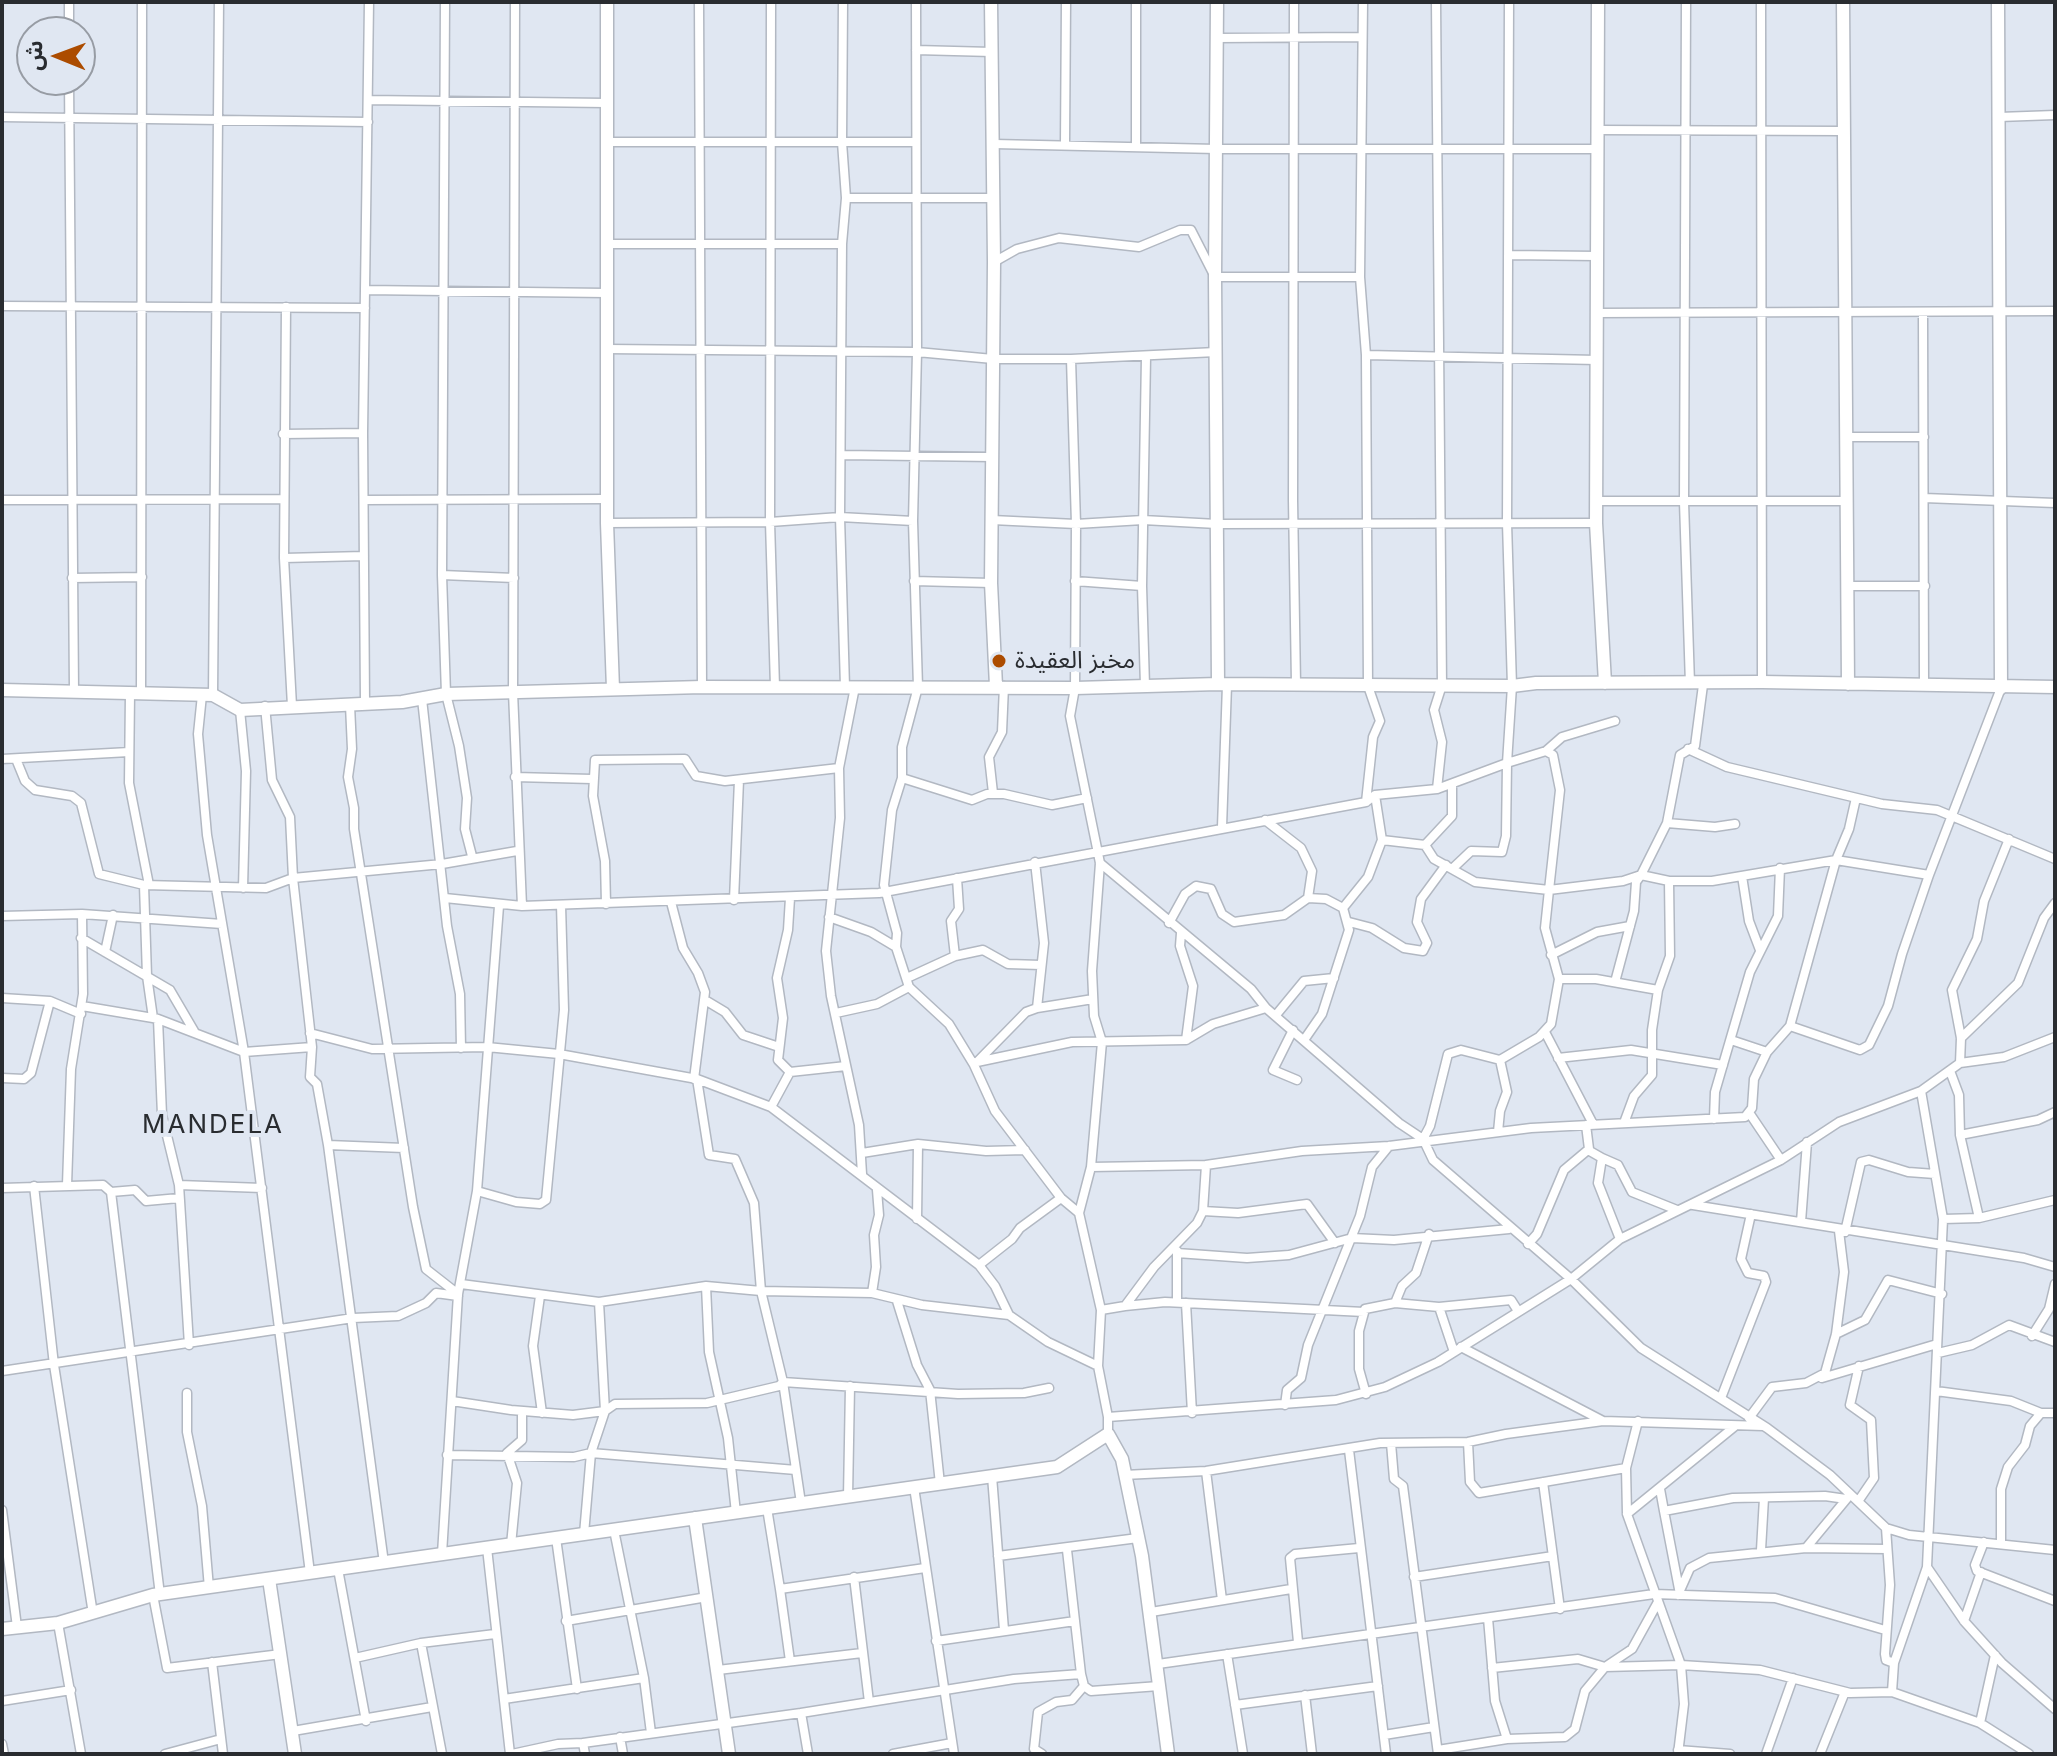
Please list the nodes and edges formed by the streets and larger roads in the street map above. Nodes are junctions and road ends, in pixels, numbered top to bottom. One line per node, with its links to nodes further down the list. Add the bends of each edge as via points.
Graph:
1 (142, 2): 38 (street)
2 (219, 2): 39 (street)
3 (369, 2): 30 (street)
4 (445, 2): 31 (street)
5 (515, 2): 32 (street)
6 (607, 2): 33 (street)
7 (699, 2): 49 (street)
8 (771, 2): 46 (street)
9 (843, 2): 47 (street)
10 (916, 2): 27 (street)
11 (991, 2): 28 (street)
12 (1066, 2): 50 (street)
13 (1136, 2): 52 (street)
14 (1217, 2): 26 (street)
15 (1294, 2): 24 (street)
16 (1363, 2): 25 (street)
17 (1436, 2): 56 (street)
18 (1509, 2): 57 (street)
19 (1598, 2): 41 (street)
20 (1686, 2): 42 (street)
21 (1761, 2): 43 (street)
22 (1843, 2): 44 (street)
23 (1998, 2): 36 (street)
24 (1295, 37): 25 (street); 26 (street); 54 (street)
25 (1362, 37): 55 (street)
26 (1217, 38): 53 (street)
27 (916, 50): 28 (street); 48 (street)
28 (992, 52): 51 (street)
29 (69, 96): 37 (street)
30 (368, 100): 31 (street); 40 (street)
31 (443, 100): 32 (street); 73 (street)
32 (515, 102): 33 (street); 74 (street)
33 (606, 103): 45 (street)
34 (2055, 115): 36 (street)
35 (2, 117): 37 (street)
36 (1999, 117): 82 (street)
37 (69, 118): 38 (street); 77 (street)
38 (143, 118): 39 (street); 78 (street)
39 (218, 119): 40 (street); 79 (street)
40 (368, 122): 72 (street)
41 (1598, 130): 42 (street); 58 (street)
42 (1686, 130): 43 (street); 87 (street)
43 (1761, 130): 44 (street); 88 (street)
44 (1842, 131): 85 (street)
45 (606, 142): 49 (street); 62 (street)
46 (771, 142): 47 (street); 49 (street); 64 (street)
47 (842, 142): 48 (street); 59 (street)
48 (916, 142): 61 (street)
49 (699, 143): 65 (street)
50 (1065, 143): 51 (street); 52 (street)
51 (994, 144): 60 (street)
52 (1136, 146): 53 (street)
53 (1217, 149): 54 (street); 69 (street)
54 (1294, 149): 55 (street); 71 (street)
55 (1362, 149): 56 (street); 70 (street)
56 (1437, 149): 57 (street); 97 (street)
57 (1508, 149): 58 (street); 66 (street)
58 (1598, 149): 67 (street)
59 (846, 198): 61 (street); 63 (street)
60 (994, 198): 61 (street); 68 (street)
61 (916, 199): 93 (street)
62 (606, 244): 65 (street); 75 (street)
63 (842, 244): 64 (street); 92 (street)
64 (771, 245): 65 (street); 91 (street)
65 (699, 246): 90 (street)
66 (1508, 255): 67 (street); 98 (street)
67 (1597, 256): 84 (street)
68 (994, 262): 69 (street, via 1017,249 1059,238 1139,247 1191,230); 99 (street)
69 (1215, 277): 71 (street); 94 (street)
70 (1360, 277): 71 (street); 95 (street)
71 (1294, 279): 132 (street)
72 (365, 290): 73 (street); 81 (street)
73 (446, 292): 74 (street); 112 (street)
74 (515, 292): 75 (street); 113 (street)
75 (606, 293): 89 (street)
76 (2, 306): 77 (street)
77 (73, 306): 78 (street); 116 (street)
78 (142, 306): 79 (street); 110 (street)
79 (215, 306): 80 (street); 117 (street)
80 (286, 307): 81 (street); 103 (street)
81 (365, 308): 102 (street)
82 (2001, 311): 83 (street); 86 (street); 121 (street)
83 (2055, 311)
84 (1597, 313): 87 (street); 101 (street)
85 (1846, 314): 86 (street); 88 (street); 104 (street)
86 (1923, 314): 105 (street)
87 (1683, 315): 88 (street); 122 (street)
88 (1759, 315): 123 (street)
89 (607, 349): 90 (street); 114 (street)
90 (699, 350): 91 (street); 129 (street)
91 (770, 350): 92 (street); 130 (street)
92 (842, 351): 93 (street); 106 (street)
93 (917, 352): 99 (street); 107 (street)
94 (1216, 352): 96 (street); 136 (street)
95 (1366, 355): 97 (street); 137 (street)
96 (1146, 357): 100 (street); 127 (street)
97 (1437, 357): 98 (street); 138 (street)
98 (1507, 358): 101 (street); 133 (street)
99 (993, 359): 100 (street); 108 (street)
100 (1071, 359): 135 (street)
101 (1597, 360): 119 (street)
102 (363, 433): 103 (street); 118 (street)
103 (283, 434): 111 (street)
104 (1846, 437): 105 (street); 120 (street)
105 (1924, 437): 109 (street)
106 (842, 455): 107 (street); 125 (street)
107 (916, 457): 108 (street); 128 (street)
108 (993, 457): 126 (street)
109 (1924, 498): 121 (street); 150 (street)
110 (142, 499): 116 (street); 117 (street); 142 (street)
111 (284, 499): 117 (street); 140 (street)
112 (442, 499): 113 (street); 118 (street); 141 (street)
113 (514, 499): 114 (street); 144 (street)
114 (607, 499): 131 (street)
115 (2, 500): 116 (street)
116 (72, 500): 143 (street)
117 (213, 500): 176 (street)
118 (364, 500): 139 (street)
119 (1596, 501): 122 (street); 134 (street)
120 (1844, 501): 123 (street); 149 (street)
121 (2003, 501): 124 (street); 169 (street)
122 (1684, 502): 123 (street); 157 (street)
123 (1761, 502): 151 (street)
124 (2055, 503)
125 (840, 517): 128 (street); 130 (street); 165 (street)
126 (992, 520): 135 (street); 147 (street)
127 (1143, 520): 135 (street); 136 (street); 148 (street)
128 (913, 521): 145 (street)
129 (698, 522): 130 (street); 131 (street); 163 (street)
130 (770, 522): 164 (street)
131 (607, 523): 170 (street)
132 (1293, 523): 136 (street); 137 (street); 154 (street)
133 (1507, 523): 134 (street); 138 (street); 162 (street)
134 (1596, 523): 152 (street)
135 (1076, 524): 146 (street)
136 (1217, 524): 153 (street)
137 (1364, 524): 138 (street); 161 (street)
138 (1438, 524): 156 (street)
139 (364, 556): 140 (street); 178 (street)
140 (284, 558): 181 (street)
141 (442, 575): 144 (street); 175 (street)
142 (142, 577): 143 (street); 174 (street)
143 (72, 578): 172 (street)
144 (514, 578): 173 (street)
145 (914, 581): 147 (street); 166 (street)
146 (1075, 581): 148 (street); 168 (street)
147 (991, 583): 159 (street)
148 (1142, 586): 160 (street)
149 (1845, 586): 150 (street); 155 (street)
150 (1925, 586): 158 (street)
151 (1762, 682): 155 (street); 157 (street)
152 (1605, 683): 157 (street); 162 (street)
153 (1223, 684): 154 (street); 160 (street); 206 (street)
154 (1296, 684): 161 (street)
155 (1848, 684): 158 (street)
156 (1442, 685): 161 (street); 162 (street); 196 (street, via 1434,710 1442,742)
157 (1697, 685): 184 (street, via 1695,746)
158 (1924, 685): 169 (street)
159 (1000, 686): 166 (street); 168 (street); 197 (street, via 1002,732 989,757)
160 (1145, 686): 168 (street)
161 (1368, 686): 201 (street, via 1380,721 1373,737)
162 (1512, 686): 189 (street)
163 (702, 687): 164 (street); 170 (street)
164 (775, 687): 165 (street)
165 (850, 687): 166 (street); 190 (street)
166 (918, 687): 192 (street, via 902,747)
167 (2055, 687): 169 (street)
168 (1075, 688): 199 (street, via 1070,720)
169 (2001, 688): 202 (street)
170 (613, 689): 173 (street)
171 (2, 690): 172 (street)
172 (74, 691): 174 (street)
173 (513, 692): 175 (street); 191 (street)
174 (135, 694): 176 (street); 186 (street)
175 (446, 694): 177 (street); 212 (street, via 459,746)
176 (208, 695): 182 (street); 228 (street, via 198,734)
177 (422, 699): 178 (street); 217 (street)
178 (365, 703): 179 (street)
179 (350, 705): 181 (street); 220 (street, via 348,777)
180 (265, 706): 181 (street); 182 (street); 224 (street, via 272,780 290,817)
181 (292, 706)
182 (240, 710): 229 (street, via 246,771)
183 (1615, 721): 185 (street, via 1562,737)
184 (1687, 748): 200 (street, via 1727,767); 204 (street, via 1676,765)
185 (1546, 751): 189 (street); 230 (street, via 1556,762 1560,790)
186 (129, 752): 188 (street); 227 (street, via 129,783)
187 (2, 759): 188 (street)
188 (16, 759): 227 (street, via 35,790 72,796 81,803 99,874)
189 (1507, 763): 195 (street); 218 (street, via 1502,852 1471,851)
190 (839, 768): 194 (street); 232 (street, via 840,818)
191 (515, 777): 193 (street); 210 (street)
192 (902, 778): 197 (street, via 972,800); 231 (street, via 892,810)
193 (592, 779): 194 (street, via 597,758 652,757 685,759 693,774 702,778); 239 (street)
194 (739, 780): 236 (street)
195 (1452, 785): 196 (street); 209 (street, via 1452,816)
196 (1437, 789): 198 (street)
197 (993, 793): 199 (street, via 1042,805)
198 (1375, 795): 201 (street); 208 (street)
199 (1087, 798): 211 (street)
200 (1856, 798): 202 (street); 214 (street)
201 (1366, 802): 203 (street)
202 (1954, 816): 207 (street); 222 (street)
203 (1265, 820): 206 (street); 235 (street, via 1301,848 1312,871)
204 (1667, 823): 205 (street); 221 (street)
205 (1735, 824)
206 (1222, 827): 211 (street)
207 (2009, 839): 213 (street); 285 (street, via 1984,901 1977,939 1952,990)
208 (1382, 840): 209 (street); 243 (street, via 1368,877)
209 (1425, 845): 218 (street, via 1434,859)
210 (517, 851): 212 (street); 242 (street)
211 (1096, 851): 215 (street); 216 (street)
212 (472, 856): 217 (street)
213 (2055, 858)
214 (1836, 860): 219 (street); 222 (street); 279 (street)
215 (1035, 862): 225 (street); 262 (street, via 1043,926)
216 (1100, 863): 252 (street); 270 (street)
217 (442, 864): 220 (street); 233 (street)
218 (1449, 867): 230 (street, via 1475,882); 250 (street, via 1421,899 1417,922 1427,943 1423,951 1404,948 1372,928)
219 (1780, 868): 223 (street); 258 (street, via 1778,916)
220 (362, 871): 224 (street); 294 (street)
221 (1641, 875): 226 (street); 230 (street); 254 (street)
222 (1929, 875): 279 (street, via 1888,1006 1867,1050)
223 (1742, 876): 226 (street); 258 (street)
224 (293, 878): 229 (street, via 277,886); 283 (street)
225 (957, 878): 231 (street); 261 (street, via 959,909 951,921)
226 (1669, 881): 268 (street, via 1670,956)
227 (147, 885): 228 (street); 247 (street)
228 (216, 886): 229 (street); 253 (street)
229 (243, 888)
230 (1549, 890): 260 (street, via 1545,928)
231 (887, 892): 232 (street); 257 (street)
232 (831, 897): 234 (street); 248 (street)
233 (445, 898): 241 (street); 293 (street, via 460,994)
234 (790, 898): 236 (street); 292 (street, via 777,978 783,1018)
235 (1308, 898): 243 (street); 252 (street, via 1284,915 1234,922 1222,914 1211,889 1196,886 1185,894)
236 (734, 900): 237 (street)
237 (671, 902): 239 (street); 271 (street)
238 (2055, 903): 249 (street)
239 (606, 904): 240 (street)
240 (561, 905): 242 (street); 298 (street, via 564,1010)
241 (499, 906): 242 (street); 291 (street)
242 (522, 906)
243 (1343, 908): 250 (street)
244 (82, 914): 245 (street); 246 (street); 256 (street)
245 (113, 915): 247 (street); 259 (street)
246 (2, 916)
247 (146, 917): 253 (street); 263 (street)
248 (829, 917): 257 (street); 276 (street, via 828,976)
249 (2044, 918): 251 (street); 285 (street, via 2018,983)
250 (1349, 922): 264 (street)
251 (2055, 922)
252 (1169, 923): 255 (street)
253 (222, 924): 295 (street)
254 (1630, 926): 260 (street, via 1597,932); 267 (street)
255 (1181, 933): 274 (street, via 1251,989); 286 (street, via 1193,986)
256 (81, 938): 259 (street); 275 (street)
257 (896, 947): 266 (street)
258 (1760, 950): 288 (street)
259 (105, 952): 263 (street)
260 (1551, 955): 265 (street)
261 (955, 956): 262 (street, via 988,950 1008,964); 266 (street)
262 (1041, 965): 273 (street)
263 (147, 976): 278 (street); 281 (street, via 170,990)
264 (1334, 978): 277 (street, via 1304,981); 287 (street, via 1322,1014)
265 (1559, 979): 267 (street); 282 (street, via 1554,1014)
266 (908, 982): 276 (street, via 877,1004); 302 (street, via 949,1024)
267 (1615, 982): 268 (street)
268 (1658, 990): 296 (street)
269 (2, 998): 272 (street)
270 (1093, 999): 273 (street); 289 (street)
271 (705, 1000): 292 (street, via 725,1012 743,1035); 308 (street)
272 (50, 1001): 275 (street); 307 (street, via 31,1073 24,1079)
273 (1037, 1008): 302 (street, via 1026,1012)
274 (1266, 1008): 277 (street); 286 (street, via 1213,1024)
275 (82, 1010): 278 (street); 334 (street, via 71,1069)
276 (836, 1013): 304 (street)
277 (1276, 1015): 280 (street)
278 (155, 1018): 281 (street); 335 (street, via 162,1115)
279 (1790, 1026): 297 (street)
280 (1293, 1030): 287 (street); 309 (street, via 1273,1070)
281 (194, 1031): 295 (street)
282 (1545, 1032): 299 (street); 300 (street)
283 (310, 1033): 290 (street); 294 (street)
284 (2055, 1037): 301 (street, via 2004,1057)
285 (1961, 1038): 301 (street)
286 (1186, 1040): 289 (street)
287 (1304, 1040): 319 (street)
288 (1731, 1040): 297 (street); 303 (street)
289 (1102, 1042): 302 (street, via 1072,1042); 331 (street)
290 (312, 1047): 295 (street); 322 (street, via 310,1077 317,1084)
291 (487, 1047): 293 (street); 298 (street); 340 (street)
292 (779, 1047): 306 (street, via 780,1065)
293 (461, 1048): 294 (street)
294 (387, 1049): 324 (street)
295 (244, 1052): 338 (street)
296 (1650, 1052): 299 (street); 303 (street); 315 (street, via 1652,1075 1634,1096)
297 (1767, 1052): 313 (street, via 1754,1079)
298 (559, 1054): 308 (street); 340 (street, via 546,1200 516,1202)
299 (1558, 1058): 316 (street)
300 (1500, 1060): 317 (street, via 1507,1092); 319 (street, via 1461,1050 1448,1054)
301 (1960, 1063): 305 (street)
302 (976, 1064): 325 (street, via 995,1111)
303 (1723, 1065): 314 (street)
304 (846, 1066): 306 (street); 327 (street)
305 (1950, 1071): 310 (street); 318 (street, via 1959,1095)
306 (790, 1072): 311 (street)
307 (2, 1078)
308 (695, 1079): 311 (street); 370 (street, via 709,1155 735,1159 753,1196)
309 (1297, 1080)
310 (1921, 1091): 320 (street, via 1849,1117); 333 (street)
311 (771, 1107): 332 (street)
312 (2055, 1112): 318 (street)
313 (1750, 1114): 314 (street); 329 (street)
314 (1714, 1119): 315 (street)
315 (1624, 1123): 316 (street)
316 (1590, 1124): 317 (street); 326 (street)
317 (1498, 1132): 319 (street)
318 (1960, 1135): 351 (street)
319 (1423, 1139): 323 (street); 355 (street, via 1433,1160)
320 (1807, 1142): 329 (street); 354 (street)
321 (918, 1144): 325 (street); 327 (street); 352 (street)
322 (328, 1145): 324 (street); 386 (street)
323 (1389, 1146): 330 (street, via 1302,1151); 358 (street, via 1372,1167)
324 (404, 1148): 369 (street, via 426,1269)
325 (1025, 1150): 344 (street)
326 (1588, 1150): 328 (street); 361 (street, via 1564,1170)
327 (862, 1153): 332 (street)
328 (1602, 1158): 347 (street, via 1618,1165 1632,1192); 359 (street, via 1598,1183)
329 (1781, 1160): 346 (street)
330 (1206, 1165): 331 (street); 348 (street)
331 (1091, 1167): 349 (street)
332 (862, 1174): 339 (street)
333 (1935, 1174): 353 (street); 356 (street, via 1861,1162)
334 (67, 1185): 336 (street); 342 (street, via 103,1185)
335 (179, 1185): 338 (street); 343 (street)
336 (34, 1186): 337 (street); 395 (street)
337 (2, 1188)
338 (262, 1188): 387 (street)
339 (877, 1190): 352 (street); 371 (street)
340 (477, 1191): 369 (street)
341 (2055, 1191): 345 (street)
342 (111, 1192): 343 (street, via 135,1190 146,1201); 393 (street)
343 (179, 1198): 391 (street)
344 (1061, 1198): 349 (street); 364 (street)
345 (2050, 1200): 351 (street)
346 (1693, 1205): 347 (street); 350 (street)
347 (1677, 1210): 359 (street)
348 (1203, 1211): 360 (street, via 1238,1213 1307,1204); 363 (street)
349 (1079, 1213): 381 (street)
350 (1751, 1214): 354 (street); 407 (street, via 1741,1259 1748,1273 1764,1276 1766,1282)
351 (1979, 1218): 353 (street)
352 (917, 1219): 364 (street)
353 (1943, 1219): 362 (street)
354 (1801, 1222): 356 (street)
355 (1509, 1229): 357 (street); 361 (street)
356 (1842, 1231): 362 (street); 388 (street, via 1844,1272)
357 (1429, 1234): 358 (street, via 1394,1240); 377 (street, via 1416,1273 1402,1286)
358 (1352, 1238): 360 (street); 380 (street)
359 (1620, 1239): 366 (street)
360 (1335, 1243): 363 (street, via 1289,1255 1247,1258)
361 (1528, 1244): 366 (street)
362 (1942, 1246): 365 (street); 372 (street)
363 (1178, 1249): 376 (street); 378 (street, via 1154,1267)
364 (979, 1265): 385 (street)
365 (2055, 1267)
366 (1571, 1279): 382 (street); 407 (street, via 1641,1348)
367 (2055, 1284): 384 (street)
368 (706, 1286): 370 (street); 375 (street); 408 (street, via 709,1352)
369 (459, 1291): 373 (street); 386 (street, via 436,1293 398,1316); 409 (street)
370 (761, 1291): 371 (street); 399 (street)
371 (872, 1293): 374 (street)
372 (1942, 1294): 388 (street, via 1888,1280 1865,1320); 392 (street)
373 (540, 1296): 375 (street); 413 (street, via 533,1346)
374 (897, 1301): 385 (street); 403 (street)
375 (599, 1302): 411 (street)
376 (1181, 1303): 378 (street); 380 (street); 414 (street)
377 (1395, 1303): 379 (street); 383 (street, via 1368,1306)
378 (1125, 1306): 381 (street)
379 (1439, 1307): 382 (street, via 1511,1300); 394 (street)
380 (1323, 1309): 383 (street); 410 (street, via 1301,1378 1287,1390)
381 (1101, 1310): 396 (street)
382 (1518, 1311): 394 (street)
383 (1364, 1312): 406 (street, via 1359,1369)
384 (2052, 1312): 389 (street)
385 (1009, 1315): 396 (street, via 1048,1342)
386 (353, 1318): 387 (street); 470 (street)
387 (280, 1329): 391 (street); 475 (street)
388 (1836, 1334): 400 (street, via 1825,1373)
389 (2032, 1336): 390 (street); 392 (street, via 2009,1325 1972,1345)
390 (2055, 1342)
391 (189, 1345): 393 (street)
392 (1938, 1349): 397 (street); 404 (street)
393 (130, 1350): 395 (street); 483 (street)
394 (1457, 1350): 406 (street); 419 (street)
395 (54, 1365): 398 (street); 491 (street)
396 (1098, 1366): 417 (street)
397 (1859, 1366): 400 (street); 442 (street, via 1850,1405 1871,1420 1874,1478)
398 (2, 1371)
399 (783, 1382): 401 (street); 408 (street); 432 (street)
400 (1806, 1383): 418 (street, via 1772,1387)
401 (850, 1386): 403 (street); 440 (street)
402 (1049, 1388): 403 (street, via 1024,1393)
403 (930, 1390): 437 (street)
404 (1936, 1391): 415 (street, via 2011,1401); 453 (street)
405 (187, 1393): 479 (street, via 187,1432 202,1506)
406 (1366, 1394): 410 (street)
407 (1721, 1398): 418 (street)
408 (719, 1400): 411 (street, via 615,1404); 430 (street)
409 (452, 1401): 412 (street); 429 (street)
410 (1285, 1405): 414 (street)
411 (605, 1411): 413 (street); 428 (street)
412 (522, 1412): 413 (street); 427 (street, via 522,1440)
413 (542, 1413)
414 (1192, 1413): 417 (street)
415 (2041, 1413): 416 (street); 458 (street, via 2008,1467 2001,1489)
416 (2055, 1413)
417 (1108, 1417): 423 (street)
418 (1749, 1418): 422 (street)
419 (1603, 1421): 420 (street); 424 (street)
420 (1638, 1421): 421 (street); 431 (street)
421 (1735, 1426): 422 (street); 439 (street)
422 (1764, 1426): 442 (street)
423 (1108, 1434): 434 (street); 435 (street, via 1057,1467)
424 (1468, 1442): 425 (street); 436 (street, via 1470,1482 1479,1493)
425 (1391, 1443): 426 (street); 477 (street, via 1394,1479 1403,1486)
426 (1349, 1450): 433 (street); 461 (street)
427 (507, 1453): 428 (street); 429 (street); 459 (street, via 517,1483)
428 (591, 1453): 430 (street); 452 (street)
429 (447, 1455): 467 (street)
430 (731, 1465): 432 (street); 447 (street)
431 (1626, 1468): 436 (street); 448 (street)
432 (796, 1470): 443 (street)
433 (1206, 1471): 434 (street); 486 (street)
434 (1124, 1475): 455 (street)
435 (992, 1476): 437 (street); 468 (street)
436 (1543, 1482): 469 (street)
437 (940, 1484): 438 (street)
438 (914, 1487): 440 (street); 472 (street)
439 (1660, 1489): 446 (street); 448 (street)
440 (848, 1497): 443 (street)
441 (1764, 1498): 442 (street); 446 (street); 465 (street)
442 (1852, 1498): 450 (street); 462 (street)
443 (801, 1503): 444 (street)
444 (767, 1508): 447 (street); 480 (street)
445 (2, 1510): 456 (street)
446 (1664, 1511): 482 (street)
447 (736, 1513): 449 (street)
448 (1627, 1514): 485 (street)
449 (695, 1518): 451 (street); 484 (street)
450 (1886, 1528): 453 (street); 463 (street)
451 (614, 1530): 452 (street); 489 (street)
452 (584, 1534): 454 (street)
453 (1930, 1537): 457 (street); 471 (street)
454 (556, 1538): 459 (street); 493 (street)
455 (1138, 1538): 464 (street); 490 (street)
456 (4, 1541): 498 (street)
457 (1984, 1542): 458 (street); 474 (street, via 1975,1565)
458 (2001, 1544): 466 (street)
459 (511, 1545): 460 (street)
460 (487, 1548): 467 (street); 503 (street)
461 (1359, 1548): 481 (street, via 1295,1554 1288,1563); 502 (street)
462 (1806, 1548): 463 (street); 465 (street)
463 (1887, 1549): 501 (street)
464 (1067, 1550): 468 (street); 494 (street)
465 (1761, 1550): 482 (street, via 1695,1563)
466 (2055, 1550)
467 (442, 1554): 470 (street)
468 (998, 1556): 500 (street)
469 (1553, 1556): 477 (street); 488 (street)
470 (384, 1563): 473 (street)
471 (1927, 1567): 495 (street); 514 (street)
472 (925, 1568): 476 (street); 504 (street)
473 (338, 1569): 475 (street); 511 (street)
474 (1981, 1572): 487 (street); 495 (street)
475 (310, 1573): 478 (street)
476 (854, 1577): 480 (street); 507 (street)
477 (1414, 1577): 497 (street)
478 (269, 1579): 479 (street); 508 (street)
479 (209, 1588): 483 (street)
480 (780, 1589): 512 (street)
481 (1291, 1589): 486 (street); 505 (street)
482 (1678, 1593): 485 (street); 501 (street, via 1775,1598)
483 (156, 1595): 491 (street); 513 (street, via 167,1668)
484 (707, 1597): 489 (street); 519 (street)
485 (1656, 1598): 488 (street); 516 (street); 517 (street, via 1632,1649)
486 (1222, 1600): 490 (street)
487 (2055, 1601)
488 (1560, 1609): 492 (street)
489 (629, 1611): 493 (street); 521 (street)
490 (1151, 1612): 515 (street)
491 (93, 1615): 496 (street)
492 (1488, 1618): 497 (street); 518 (street)
493 (566, 1621): 526 (street)
494 (1075, 1621): 500 (street); 520 (street)
495 (1964, 1621): 510 (street)
496 (58, 1623): 498 (street); 527 (street)
497 (1419, 1626): 502 (street); 542 (street)
498 (17, 1627): 499 (street)
499 (2, 1629)
500 (1004, 1630): 504 (street)
501 (1885, 1630): 514 (street, via 1886,1660)
502 (1372, 1632): 505 (street); 525 (street)
503 (495, 1634): 506 (street); 532 (street)
504 (936, 1641): 528 (street)
505 (1298, 1642): 509 (street)
506 (421, 1643): 511 (street); 536 (street)
507 (862, 1653): 512 (street); 534 (street)
508 (281, 1654): 513 (street); 543 (street)
509 (1227, 1654): 515 (street); 535 (street)
510 (1995, 1655): 537 (street); 540 (street)
511 (355, 1658): 539 (street)
512 (790, 1661): 519 (street)
513 (212, 1662): 547 (street)
514 (1894, 1663): 530 (street)
515 (1158, 1664): 524 (street)
516 (1681, 1665): 517 (street); 522 (street, via 1760,1670); 553 (street, via 1684,1704)
517 (1605, 1667): 518 (street, via 1578,1659); 548 (street, via 1585,1691 1575,1729 1565,1737)
518 (1492, 1668): 548 (street)
519 (718, 1670): 541 (street)
520 (1081, 1674): 523 (street); 528 (street)
521 (644, 1678): 526 (street); 544 (street)
522 (1793, 1678): 529 (street); 573 (street)
523 (1084, 1686): 524 (street, via 1091,1691); 567 (street, via 1072,1700 1038,1712 1034,1749)
524 (1159, 1686): 568 (street)
525 (1378, 1686): 531 (street); 545 (street)
526 (577, 1689): 532 (street)
527 (71, 1690): 533 (street); 555 (street)
528 (944, 1691): 534 (street); 550 (street)
529 (1845, 1692): 530 (street); 574 (street)
530 (1892, 1692): 540 (street)
531 (1305, 1695): 535 (street); 570 (street)
532 (504, 1699): 560 (street)
533 (2, 1701)
534 (869, 1702): 538 (street)
535 (1235, 1705): 569 (street)
536 (432, 1707): 539 (street); 559 (street)
537 (2055, 1709)
538 (801, 1713): 541 (street); 564 (street)
539 (366, 1721): 543 (street)
540 (1980, 1723): 575 (street)
541 (725, 1726): 544 (street); 563 (street)
542 (1434, 1727): 545 (street); 552 (street)
543 (293, 1731): 558 (street)
544 (651, 1733): 546 (street)
545 (1384, 1735): 571 (street)
546 (620, 1737): 549 (street); 562 (street)
547 (221, 1739): 556 (street); 557 (street)
548 (1507, 1739): 552 (street)
549 (583, 1743): 560 (street); 561 (street)
550 (952, 1743): 565 (street); 566 (street)
551 (2, 1744): 554 (street)
552 (1438, 1752)
553 (1678, 1752): 572 (street)
554 (4, 1754)
555 (81, 1754)
556 (165, 1754)
557 (223, 1754)
558 (295, 1754)
559 (442, 1754)
560 (511, 1754)
561 (585, 1754)
562 (623, 1754)
563 (729, 1754)
564 (808, 1754)
565 (893, 1754)
566 (954, 1754)
567 (1042, 1754)
568 (1168, 1754)
569 (1243, 1754)
570 (1312, 1754)
571 (1386, 1754)
572 (1730, 1754)
573 (1766, 1754)
574 (1820, 1754)
575 (2029, 1754)

